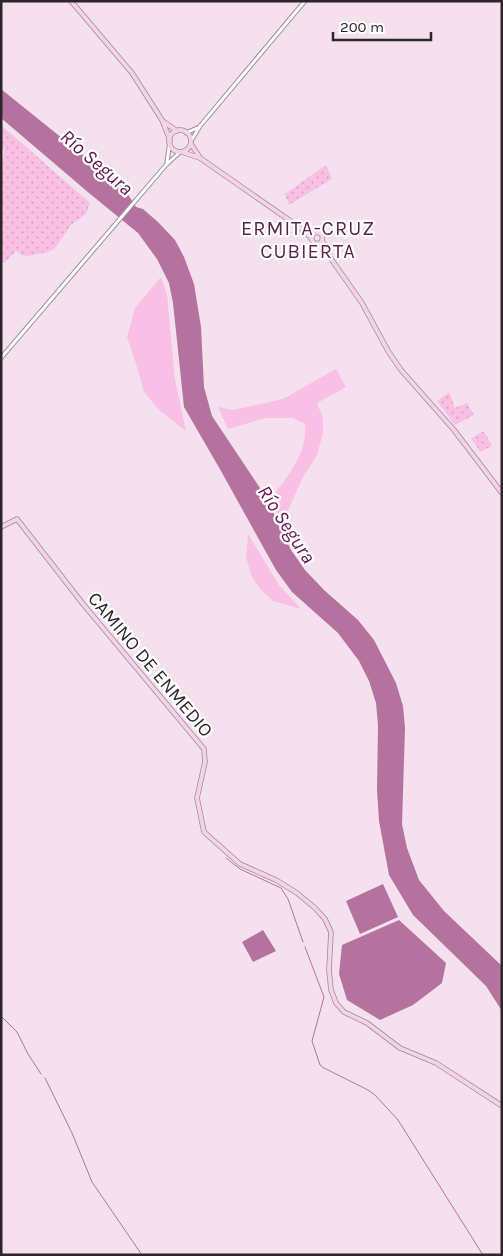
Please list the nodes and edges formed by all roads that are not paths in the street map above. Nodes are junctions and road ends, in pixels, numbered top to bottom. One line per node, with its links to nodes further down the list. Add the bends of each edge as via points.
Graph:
1 (71, 1): 3 (main road, via 132,72)
2 (305, 1): 4 (street)
3 (162, 120): 5 (main road); 7 (main road)
4 (200, 126): 6 (street); 8 (street)
5 (179, 131): 6 (main road); 7 (main road)
6 (186, 133): 8 (main road)
7 (170, 140): 9 (main road, via 174,150); 11 (street)
8 (191, 142): 9 (main road); 10 (main road)
9 (181, 152): 10 (main road); 11 (street)
10 (200, 158): 12 (main road)
11 (166, 165): 18 (street)
12 (302, 229): 13 (main road); 14 (main road)
13 (314, 233): 14 (main road); 15 (main road, via 320,234)
14 (312, 239): 16 (main road)
15 (322, 240): 16 (main road); 17 (main road)
16 (316, 244): 17 (main road)
17 (327, 253): 19 (main road, via 362,303 401,370 454,430)
18 (1, 358)
19 (502, 493)
20 (1, 527): 21 (main road, CAMINO DE ENMEDIO, via 17,519 204,749 205,762 198,798 204,832 240,864 276,880 325,919 330,932 328,970 336,1003 344,1012 400,1048 436,1063)
21 (502, 1106)

